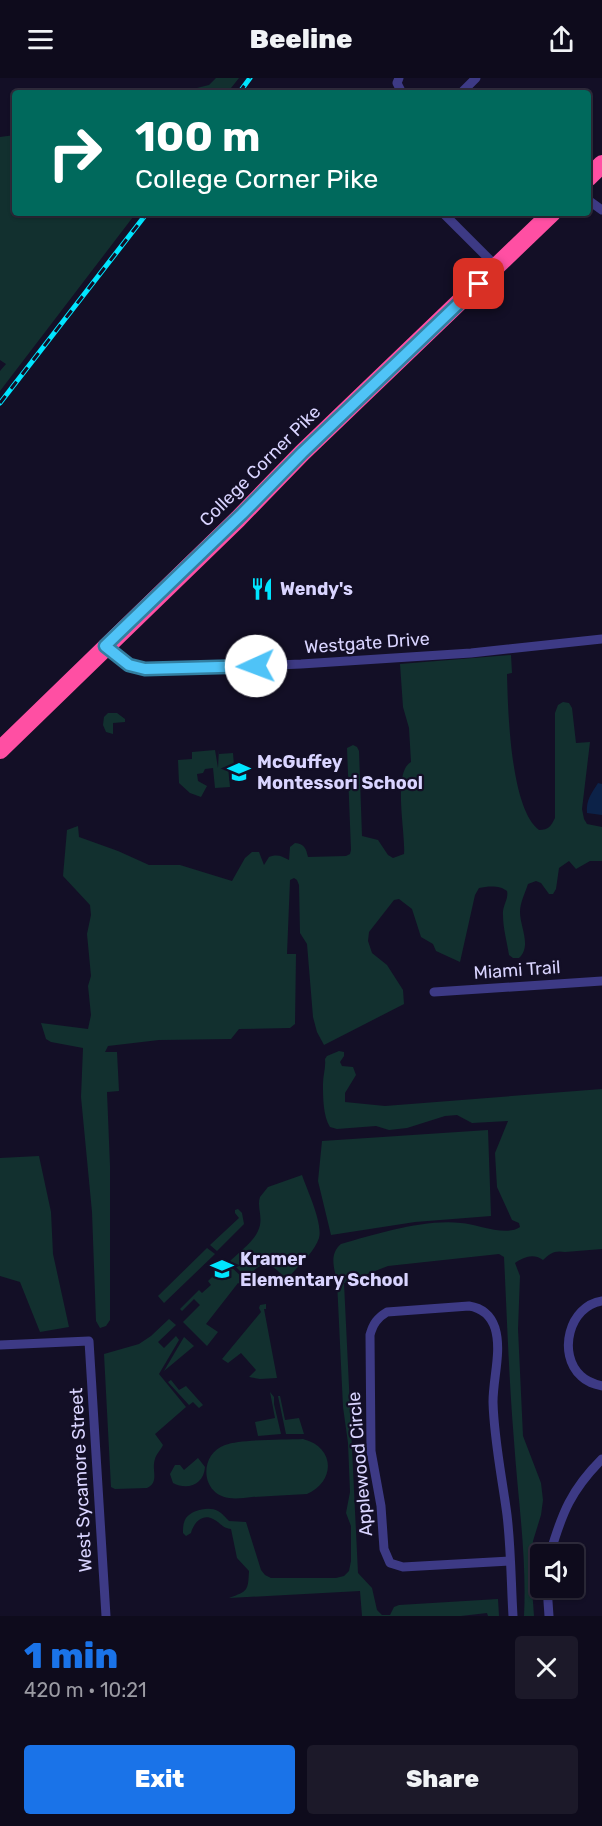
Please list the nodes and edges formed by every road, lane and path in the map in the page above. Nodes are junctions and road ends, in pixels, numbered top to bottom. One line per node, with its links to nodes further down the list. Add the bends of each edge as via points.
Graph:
1 (476, 78): 2 (street)
2 (464, 90)
3 (602, 164): 4 (highway)
4 (591, 175)
5 (445, 216): 7 (street)
6 (549, 216): 7 (highway, College Corner Pike)
7 (497, 267): 9 (highway, College Corner Pike)
8 (602, 639): 9 (street, Westgate Drive, via 471,653 155,670 129,665)
9 (105, 646): 10 (highway, College Corner Pike)
10 (0, 750)
11 (602, 981): 12 (street, Miami Trail)
12 (434, 992)
13 (602, 1301): 15 (street, via 582,1311 568,1338 570,1357 577,1371 591,1383)
14 (0, 1345): 20 (street, West Sycamore Street, via 90,1341)
15 (602, 1386)
16 (602, 1459): 17 (street, via 581,1480 563,1512)
17 (553, 1544)
18 (510, 1561): 18 (street, Applewood Circle, via 497,1450 497,1347 492,1321 469,1306 387,1312 373,1324 370,1335 372,1451 386,1557 402,1567); 21 (street, Applewood Circle)
19 (548, 1598): 22 (street)
20 (106, 1616)
21 (513, 1616)
22 (549, 1616)

